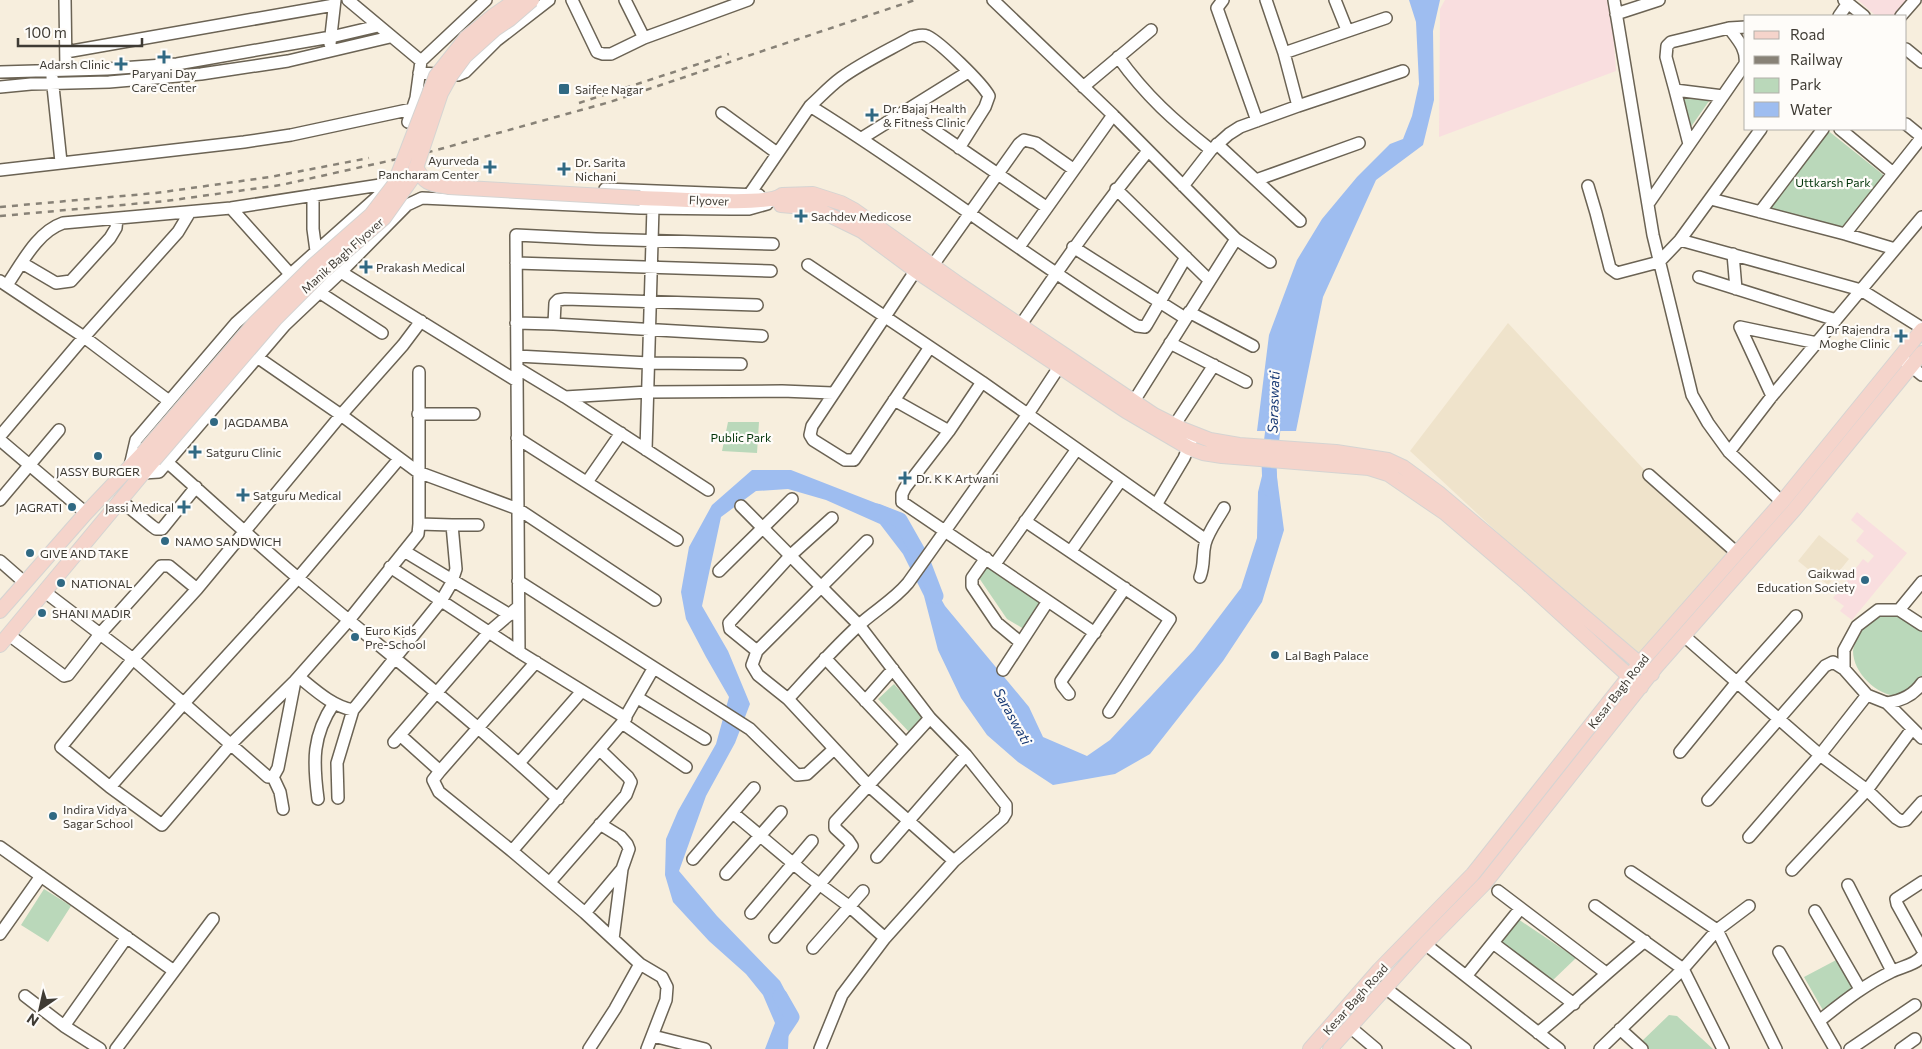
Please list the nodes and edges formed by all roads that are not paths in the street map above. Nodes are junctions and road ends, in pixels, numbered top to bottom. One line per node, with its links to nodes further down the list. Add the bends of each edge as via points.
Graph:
1 (64, 0): 35 (street)
2 (348, 0): 24 (street)
3 (486, 0): 40 (street)
4 (516, 0): 180 (main road, Manik Bagh Flyover, bridge, via 466,38 436,76 394,185 371,215 255,323)
5 (532, 0): 72 (main road, Manik Bagh Flyover, bridge, via 494,29 465,56 451,75 441,93)
6 (550, 0): 40 (street, via 496,41 465,72 458,75)
7 (572, 0): 31 (street, via 597,52 611,54)
8 (626, 0): 31 (street)
9 (748, 0): 31 (street)
10 (994, 0): 48 (street)
11 (1223, 0): 57 (street, via 1218,8)
12 (1266, 0): 36 (street)
13 (1335, 0): 28 (street)
14 (1614, 0): 19 (street)
15 (1659, 0): 19 (street)
16 (1915, 0): 22 (street)
17 (334, 2): 30 (street); 35 (street)
18 (1846, 2): 20 (street); 21 (street)
19 (1616, 14): 86 (street)
20 (1840, 15)
21 (1863, 15)
22 (1902, 15)
23 (1386, 18): 28 (street)
24 (378, 26): 29 (street); 30 (street)
25 (1744, 27): 26 (street)
26 (1729, 28): 33 (street); 49 (street, via 1671,42 1667,46 1666,57)
27 (1151, 30): 37 (street)
28 (1346, 30): 36 (street)
29 (390, 36): 32 (street); 40 (street)
30 (331, 37): 32 (street); 42 (street, via 176,64)
31 (644, 38)
32 (328, 50): 46 (street, via 288,61 201,74)
33 (1744, 50)
34 (1907, 50): 38 (street)
35 (66, 52): 42 (street)
36 (1284, 53): 52 (street)
37 (1118, 57): 48 (street); 67 (street, via 1164,112)
38 (1922, 62)
39 (1744, 65): 50 (street)
40 (420, 67): 53 (street)
41 (52, 70): 42 (street); 43 (street); 46 (street)
42 (66, 70)
43 (0, 72)
44 (968, 72): 51 (street, via 933,40 920,35 841,78); 54 (street); 68 (street, via 989,96)
45 (1403, 72): 52 (street)
46 (53, 84): 47 (street); 71 (street)
47 (0, 87)
48 (1083, 87): 56 (street)
49 (1675, 90): 50 (street); 66 (street)
50 (1723, 96): 66 (street)
51 (810, 106): 64 (street); 70 (street)
52 (1298, 106): 57 (street)
53 (412, 109): 58 (street); 71 (street, via 272,138)
54 (906, 111): 64 (street); 68 (street)
55 (722, 113): 70 (street)
56 (1113, 115): 69 (street); 73 (street)
57 (1257, 121): 67 (street, via 1229,134)
58 (408, 122)
59 (1907, 125): 63 (street)
60 (1760, 130): 85 (street)
61 (1822, 130): 91 (street)
62 (1841, 130): 75 (street)
63 (1922, 137): 75 (street)
64 (862, 138): 92 (street)
65 (1359, 144): 77 (street)
66 (1688, 144): 86 (street)
67 (1214, 147): 77 (street); 79 (street)
68 (959, 148): 76 (street)
69 (1148, 151): 79 (street); 81 (street)
70 (777, 154): 83 (street)
71 (61, 162): 74 (street)
72 (416, 167): 84 (main road, Flyover, bridge, via 429,183 449,187 640,198 751,202); 180 (main road, Manik Bagh Flyover, bridge, via 384,218 322,272 276,318)
73 (1073, 169): 76 (street, via 1036,143 1024,140); 88 (street)
74 (0, 170)
75 (1893, 173): 96 (street)
76 (997, 174): 88 (street); 92 (street)
77 (1256, 180): 95 (street)
78 (393, 183): 82 (street); 83 (street, via 409,180); 104 (street)
79 (1183, 186): 97 (street)
80 (1588, 186): 110 (street, via 1610,268 1617,272)
81 (1116, 190): 102 (street); 106 (street)
82 (313, 194): 89 (street); 104 (street)
83 (749, 194): 84 (street)
84 (778, 199): 87 (street, via 749,209); 108 (main road, via 813,194 841,203); 115 (main road, via 815,208 844,221)
85 (1711, 199): 91 (street); 99 (street)
86 (1648, 204): 110 (street)
87 (653, 207): 98 (street); 116 (street, via 422,198 407,205)
88 (1046, 207): 101 (street)
89 (231, 208): 90 (street); 118 (street)
90 (190, 212): 94 (street); 139 (street, via 178,232)
91 (1760, 212): 96 (street)
92 (970, 214): 101 (street); 108 (street)
93 (1922, 217): 103 (street)
94 (117, 218): 107 (street, via 56,226 40,238); 107 (street, via 110,238 71,281 56,283)
95 (1300, 221)
96 (1845, 234): 103 (street)
97 (1236, 239): 109 (street); 120 (street)
98 (652, 240): 100 (street); 111 (street, via 516,235); 113 (street)
99 (1680, 240): 105 (street); 110 (street)
100 (773, 244)
101 (1019, 247): 117 (street)
102 (1073, 247): 117 (street); 126 (street)
103 (1895, 249): 123 (street)
104 (316, 251): 118 (street)
105 (1732, 254): 122 (street); 123 (street)
106 (1186, 257): 120 (street); 126 (street)
107 (22, 262): 121 (street)
108 (928, 262): 115 (street); 134 (main road)
109 (1270, 262)
110 (1659, 262): 178 (street, via 1692,395)
111 (516, 263): 113 (street); 132 (street)
112 (808, 265): 129 (street)
113 (651, 268): 114 (street); 125 (street)
114 (770, 271)
115 (916, 271): 129 (street); 146 (main road)
116 (341, 272): 124 (street); 131 (street)
117 (1056, 273): 126 (street, via 1137,326 1145,327); 134 (street)
118 (291, 275): 162 (street, via 236,323)
119 (1699, 277): 122 (street)
120 (1210, 280): 128 (street)
121 (2, 283): 139 (street)
122 (1736, 289): 130 (street)
123 (1861, 290): 130 (street); 135 (street)
124 (320, 292): 137 (street); 145 (street)
125 (652, 301): 127 (street); 133 (street, via 558,300 554,306); 136 (street)
126 (1160, 302): 128 (street)
127 (757, 305)
128 (1187, 315): 140 (street); 142 (street)
129 (885, 317): 143 (street); 158 (street)
130 (1836, 320): 141 (street)
131 (421, 322): 154 (street); 167 (street)
132 (516, 323): 133 (street); 148 (street)
133 (554, 324): 136 (street)
134 (1020, 326): 146 (main road)
135 (1922, 329): 147 (main road, Kesar Bagh Road)
136 (650, 330): 138 (street); 149 (street)
137 (382, 333)
138 (762, 336)
139 (84, 337): 162 (street); 172 (street)
140 (1170, 343): 151 (street); 163 (street)
141 (1817, 343): 159 (street); 159 (street, via 1740,327)
142 (1253, 346)
143 (930, 347): 155 (street); 161 (street)
144 (1922, 353): 147 (main road, Kesar Bagh Road)
145 (257, 357): 167 (street); 180 (street)
146 (1062, 361): 163 (main road); 166 (street); 175 (main road, via 1126,411)
147 (1905, 361): 153 (street); 193 (main road, Kesar Bagh Road); 241 (main road, Kesar Bagh Road, via 1794,510)
148 (517, 362): 149 (street); 154 (street); 160 (street)
149 (648, 363): 150 (street); 157 (street)
150 (741, 364)
151 (1214, 366): 156 (street); 168 (street)
152 (419, 372): 164 (street)
153 (1922, 375)
154 (517, 381): 173 (street)
155 (982, 382): 166 (street); 170 (street)
156 (1246, 382)
157 (648, 392): 158 (street); 160 (street); 177 (street)
158 (833, 393): 161 (street, via 812,426 810,435 848,461 854,460)
159 (1772, 396): 178 (street)
160 (565, 397): 171 (street)
161 (894, 400): 170 (street)
162 (169, 401): 183 (street, via 136,440)
163 (1134, 401): 168 (main road)
164 (418, 414): 165 (street); 184 (street)
165 (474, 414)
166 (1028, 414): 176 (street); 206 (street)
167 (341, 415): 181 (street); 205 (street)
168 (1174, 426): 175 (main road)
169 (59, 430): 182 (street)
170 (949, 431): 206 (street, via 902,494 902,502)
171 (621, 433): 177 (street); 187 (street)
172 (0, 436)
173 (517, 438): 187 (street); 197 (street)
174 (0, 440): 182 (street)
175 (1191, 441): 179 (main road, via 1210,440 1239,451); 194 (street)
176 (1077, 449): 186 (street); 200 (street)
177 (646, 450): 189 (street)
178 (1729, 452): 193 (street)
179 (1289, 456): 250 (main road, via 1336,452 1388,460 1403,467 1440,494); 256 (main road, via 1369,468 1403,483 1498,558)
180 (155, 458): 183 (main road, Manik Bagh Flyover); 188 (street)
181 (399, 459): 184 (street); 219 (street)
182 (30, 464): 191 (street); 198 (street)
183 (137, 470): 192 (main road); 198 (main road)
184 (418, 472): 197 (street); 201 (street)
185 (1650, 475): 212 (street)
186 (1121, 480): 194 (street); 211 (street)
187 (587, 482): 207 (street)
188 (196, 488): 192 (street, via 162,529 156,529); 205 (street)
189 (708, 490)
190 (792, 498): 204 (street)
191 (0, 500)
192 (120, 500): 227 (main road)
193 (1782, 502): 212 (main road, Kesar Bagh Road)
194 (1156, 505): 208 (street)
195 (741, 506): 204 (street)
196 (1224, 508): 208 (street)
197 (518, 510): 222 (street); 228 (street)
198 (86, 513): 221 (main road)
199 (832, 518): 213 (street)
200 (1025, 521): 211 (street); 215 (street)
201 (419, 524): 202 (street); 210 (street, via 418,534)
202 (452, 525): 203 (street); 220 (street, via 456,569)
203 (478, 525)
204 (763, 528): 213 (street); 217 (street)
205 (244, 531): 219 (street); 226 (street)
206 (945, 531): 215 (street); 236 (street, via 908,583)
207 (677, 540)
208 (1206, 540): 218 (street, via 1205,562)
209 (866, 541): 224 (street)
210 (404, 551): 216 (street); 220 (street)
211 (1071, 551): 225 (street)
212 (1737, 553): 250 (main road, Kesar Bagh Road)
213 (791, 555): 224 (street); 245 (street, via 729,624 730,629)
214 (0, 561): 221 (street)
215 (991, 561): 230 (street); 243 (street, via 972,578 972,586 997,623)
216 (390, 567): 229 (street); 235 (street)
217 (719, 571)
218 (1200, 576)
219 (298, 578): 235 (street); 268 (street)
220 (452, 579): 229 (street); 233 (street)
221 (24, 582): 232 (main road)
222 (518, 582): 233 (street); 251 (street)
223 (1922, 582): 231 (street)
224 (822, 587): 236 (street); 245 (street)
225 (1125, 588): 239 (street); 272 (street, via 1170,619)
226 (197, 589): 240 (street, via 169,566 161,566); 248 (street)
227 (45, 592): 240 (street); 242 (main road)
228 (656, 600)
229 (441, 601): 238 (street); 246 (street)
230 (1048, 601): 239 (street); 243 (street)
231 (1898, 610): 237 (street); 253 (street, via 1878,610 1857,626 1844,650)
232 (0, 611)
233 (514, 611): 238 (street); 244 (street)
234 (1796, 616): 258 (street)
235 (349, 620): 246 (street); 257 (street)
236 (859, 625): 247 (street); 252 (street)
237 (1922, 625)
238 (489, 632): 244 (street); 262 (street)
239 (1095, 633): 263 (street, via 1061,681)
240 (100, 634): 242 (street, via 64,676); 248 (street)
241 (1683, 635): 255 (main road, Kesar Bagh Road); 258 (street)
242 (4, 640)
243 (1020, 642): 254 (street)
244 (519, 652): 249 (street)
245 (757, 652): 266 (street, via 752,665 754,670)
246 (395, 658): 262 (street); 271 (street)
247 (825, 658): 266 (street); 267 (street)
248 (133, 659): 268 (street); 292 (street, via 61,747)
249 (536, 662): 261 (street); 276 (street)
250 (1639, 664): 255 (main road); 256 (main road, Kesar Bagh Road)
251 (653, 669): 265 (street); 282 (street, via 750,729 797,776 807,774)
252 (893, 669): 267 (street); 273 (street)
253 (1844, 669): 264 (street); 274 (street, via 1833,662 1826,666)
254 (1003, 670)
255 (1652, 674): 260 (main road, Kesar Bagh Road)
256 (1629, 677): 260 (main road); 370 (main road, Kesar Bagh Road, via 1473,874 1379,970)
257 (297, 680): 270 (street); 280 (street); 290 (street, via 278,768)
258 (1737, 682): 274 (street); 284 (street)
259 (1922, 683): 269 (street, via 1901,700)
260 (1641, 687): 341 (main road, Kesar Bagh Road, via 1485,883)
261 (582, 691): 275 (street); 287 (street)
262 (437, 692): 276 (street); 289 (street, via 397,739)
263 (1069, 694)
264 (1867, 695): 269 (street); 286 (street)
265 (638, 698): 275 (street); 279 (street)
266 (788, 699): 282 (street)
267 (865, 700): 281 (street)
268 (184, 703): 280 (street); 292 (street)
269 (1887, 703): 277 (street)
270 (334, 704): 271 (street); 297 (street, via 321,725 316,746 314,768)
271 (353, 710): 295 (street, via 337,763)
272 (1109, 712)
273 (930, 718): 281 (street); 285 (street)
274 (1779, 719): 286 (street); 298 (street)
275 (624, 721): 283 (street); 288 (street)
276 (478, 728): 287 (street); 289 (street)
277 (1912, 729): 278 (street); 294 (street)
278 (1922, 738)
279 (705, 739)
280 (231, 744): 290 (street, via 262,773); 292 (street, via 162,825)
281 (906, 744): 291 (street)
282 (834, 749): 291 (street)
283 (600, 750): 296 (street); 304 (street, via 631,782 626,795)
284 (1680, 752)
285 (966, 755): 303 (street); 312 (street, via 1006,805 1006,813)
286 (1820, 755): 294 (street); 306 (street)
287 (519, 762): 296 (street)
288 (686, 767)
289 (440, 771): 309 (street, via 433,780 438,792)
290 (273, 776): 300 (street)
291 (869, 786): 303 (street); 321 (street, via 835,822 835,828 852,846)
292 (110, 787)
293 (754, 788): 301 (street)
294 (1867, 790): 299 (street, via 1901,821 1906,820); 315 (street)
295 (338, 798)
296 (558, 798): 309 (street)
297 (318, 799)
298 (1708, 800)
299 (1922, 802)
300 (283, 809)
301 (733, 812): 305 (street); 311 (street)
302 (781, 812): 305 (street)
303 (909, 821): 310 (street); 312 (street)
304 (600, 824): 314 (street, via 627,844 629,849); 319 (street)
305 (759, 835): 313 (street); 317 (street)
306 (1749, 837)
307 (812, 841): 313 (street)
308 (0, 846): 318 (street)
309 (512, 851): 319 (street)
310 (877, 857)
311 (693, 859)
312 (954, 861): 337 (street)
313 (793, 863): 321 (street); 331 (street)
314 (622, 869): 330 (street); 338 (street)
315 (1792, 870)
316 (1631, 872): 333 (street)
317 (726, 874)
318 (42, 876): 334 (street); 335 (street)
319 (550, 882): 330 (street)
320 (1922, 882): 343 (street, via 1896,899)
321 (820, 886): 327 (street); 336 (street)
322 (1848, 886): 349 (street)
323 (863, 891): 327 (street)
324 (1498, 891): 328 (street)
325 (1595, 906): 339 (street)
326 (1749, 906): 333 (street)
327 (850, 907): 337 (street); 342 (street)
328 (1520, 909): 340 (street); 350 (street)
329 (1815, 911): 353 (street)
330 (585, 913): 338 (street)
331 (751, 913)
332 (213, 919): 348 (street)
333 (1717, 930): 347 (street); 378 (street)
334 (0, 934)
335 (127, 937): 348 (street); 358 (street)
336 (775, 938)
337 (885, 938): 369 (street, via 842,995)
338 (614, 939): 346 (street)
339 (1644, 941): 347 (street); 350 (street)
340 (1493, 943): 351 (street); 355 (street)
341 (1425, 944): 351 (street); 352 (main road, Kesar Bagh Road)
342 (813, 948)
343 (1922, 949)
344 (1779, 952): 357 (street)
345 (1922, 956): 349 (street, via 1916,962)
346 (640, 964): 362 (street, via 662,977 667,987 666,1000); 366 (street)
347 (1683, 969): 360 (street); 377 (street)
348 (174, 971): 365 (street)
349 (1892, 971): 353 (street)
350 (1606, 973): 355 (street)
351 (1468, 976): 361 (street)
352 (1384, 987): 359 (main road, Kesar Bagh Road); 373 (street)
353 (1860, 989): 357 (street)
354 (25, 996): 358 (street)
355 (1574, 1004): 361 (street)
356 (1915, 1005): 380 (street)
357 (1819, 1021): 379 (street)
358 (64, 1026): 364 (street)
359 (1350, 1027): 371 (main road, Kesar Bagh Road); 372 (street)
360 (1620, 1029): 375 (street); 376 (street)
361 (1538, 1033): 374 (street)
362 (653, 1036): 367 (street); 368 (street)
363 (1915, 1039): 381 (street)
364 (100, 1049)
365 (116, 1049)
366 (590, 1049)
367 (647, 1049)
368 (705, 1049)
369 (820, 1049)
370 (1310, 1049)
371 (1330, 1049)
372 (1376, 1049)
373 (1464, 1049)
374 (1559, 1049)
375 (1600, 1049)
376 (1642, 1049)
377 (1723, 1049)
378 (1776, 1049)
379 (1836, 1049)
380 (1850, 1049)
381 (1902, 1049)

